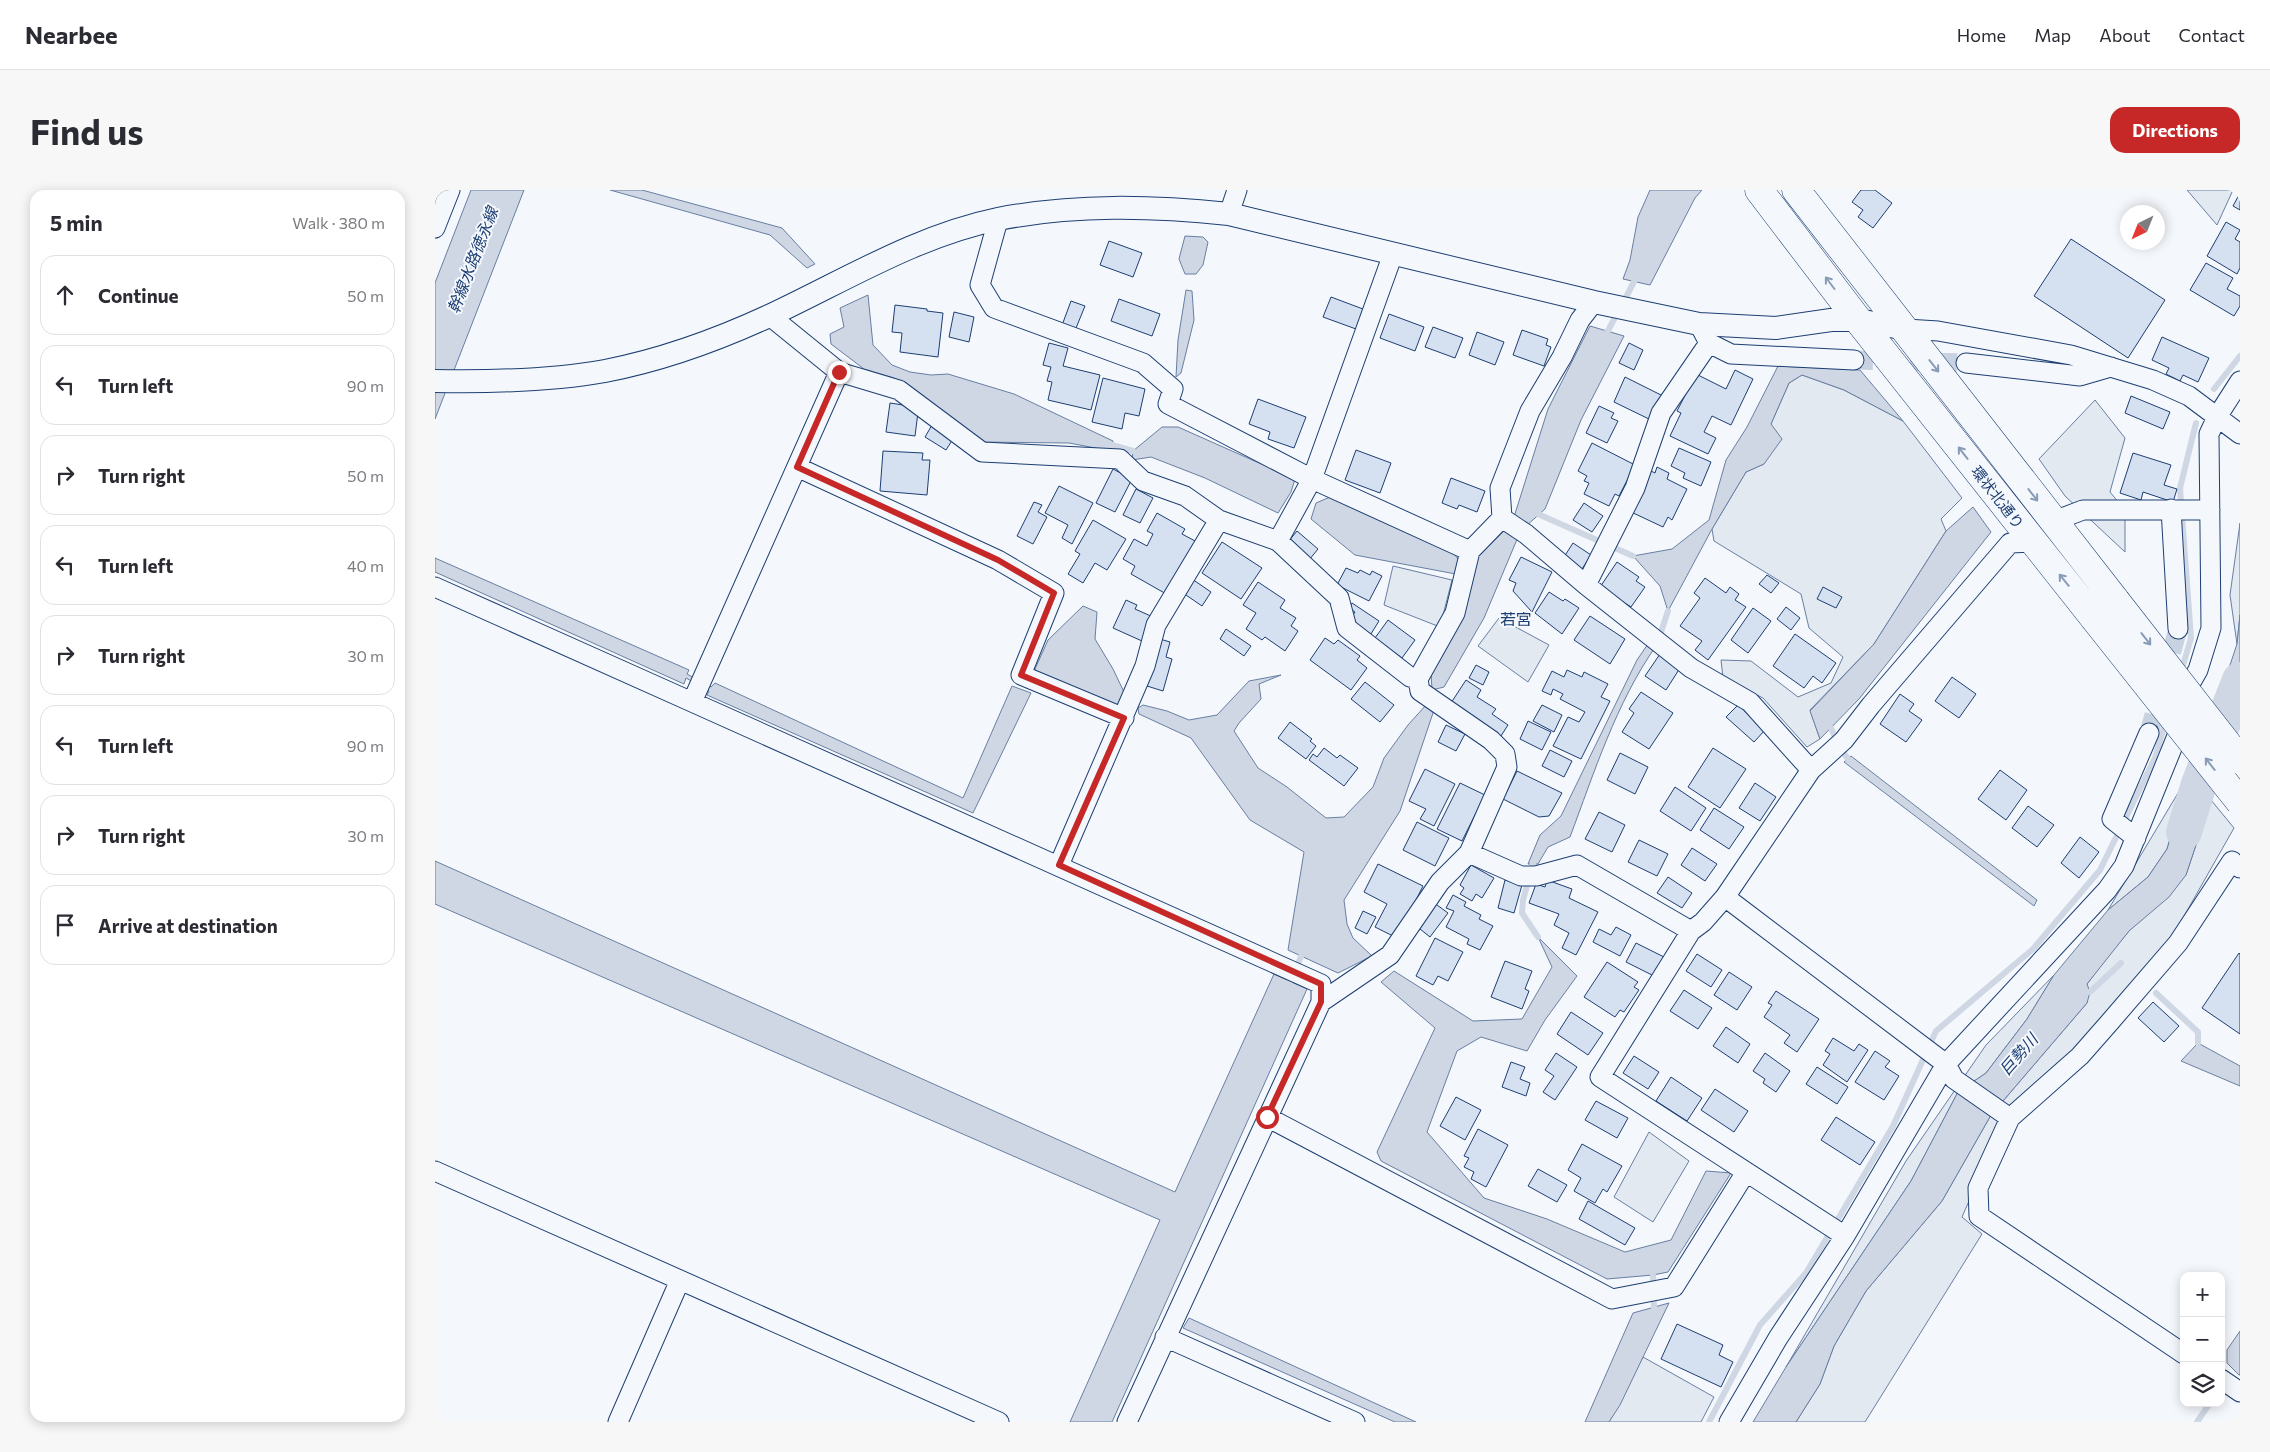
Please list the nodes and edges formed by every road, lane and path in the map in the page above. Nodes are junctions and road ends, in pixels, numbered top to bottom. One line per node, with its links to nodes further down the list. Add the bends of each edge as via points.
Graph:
1 (450, 190): 7 (street)
2 (1237, 190): 5 (street)
3 (1759, 190): 11 (highway, 環状北通り, one-way to 3)
4 (1796, 190): 12 (highway, 環状北通り)
5 (1229, 214): 6 (street, via 1109,206); 8 (street)
6 (998, 220): 10 (street, via 906,250); 23 (street, via 981,285 994,308 1143,363 1173,389 1167,404)
7 (435, 228)
8 (1393, 254): 9 (street); 23 (street)
9 (1594, 302): 13 (street, via 1647,314); 26 (street, via 1580,320 1530,411 1500,488)
10 (770, 316): 17 (street); 19 (street, via 708,342 604,371 537,379)
11 (1858, 320): 12 (street); 13 (street); 30 (highway, 環状北通り, one-way to 11)
12 (1906, 329): 16 (street, via 1938,331 2071,355); 28 (highway, 環状北通り, one-way to 28)
13 (1704, 333): 14 (street, via 1731,354); 32 (street, via 1661,413 1635,488)
14 (1854, 360)
15 (1966, 363): 16 (street, via 2079,376)
16 (2111, 367): 20 (street, via 2180,392)
17 (839, 372): 22 (street); 27 (street, via 899,390 982,452 1120,459 1143,481 1185,496)
18 (2240, 381): 20 (street)
19 (445, 382)
20 (2217, 417): 21 (street); 25 (street, via 2209,434)
21 (2240, 434)
22 (797, 467): 37 (street); 38 (street, via 998,560 1054,593 1021,675)
23 (1312, 478): 29 (street); 31 (street)
24 (2171, 509): 25 (street); 28 (street, via 2083,510); 34 (street)
25 (2203, 510): 36 (street, via 2211,628 2198,670)
26 (1502, 518): 31 (street); 32 (street)
27 (1219, 520): 29 (street); 38 (street, via 1156,625 1145,666)
28 (2054, 521): 36 (highway, 環状北通り, one-way to 36, bridge)
29 (1278, 541): 35 (street, via 1339,598 1347,628)
30 (2034, 542): 39 (highway, 環状北通り, one-way to 30, bridge); 42 (street, via 2010,543 1838,746)
31 (1469, 556): 35 (street, via 1455,613)
32 (1586, 585): 42 (street, via 1691,668 1750,702)
33 (435, 587): 37 (street)
34 (2178, 629)
35 (1419, 685): 45 (street, via 1441,706 1491,740 1505,754 1507,767)
36 (2186, 691): 41 (highway, 環状北通り, bridge)
37 (693, 699): 46 (street)
38 (1125, 716): 46 (street)
39 (2181, 726): 43 (highway, 環状北通り, one-way to 39, bridge); 44 (street)
40 (2149, 733): 44 (street, via 2112,819)
41 (2240, 760)
42 (1811, 770): 48 (street)
43 (2240, 802)
44 (2136, 838): 51 (street, via 2124,866 2107,890)
45 (1469, 853): 49 (street, via 1529,876 1577,865); 50 (street, via 1440,882 1391,956)
46 (1059, 865): 50 (street, via 1304,975 1321,984)
47 (2240, 868): 53 (street, via 2232,861 2178,943 2109,1024 2080,1056)
48 (1725, 897): 49 (street); 51 (street)
49 (1691, 931): 55 (street, via 1600,1077)
50 (1321, 1002): 52 (street)
51 (1945, 1066): 53 (street); 56 (street)
52 (1267, 1117): 55 (street, via 1612,1299 1674,1287); 58 (street)
53 (2011, 1118): 59 (street, via 1978,1188 1979,1216)
54 (435, 1171): 57 (street)
55 (1746, 1172): 56 (street)
56 (1845, 1236): 66 (street, via 1778,1338)
57 (680, 1280): 62 (street); 63 (street)
58 (1165, 1338): 64 (street); 65 (street)
59 (2180, 1351)
60 (2225, 1382): 61 (street)
61 (2240, 1392)
62 (618, 1422)
63 (999, 1422)
64 (1127, 1422)
65 (1355, 1422)
66 (1729, 1422)

